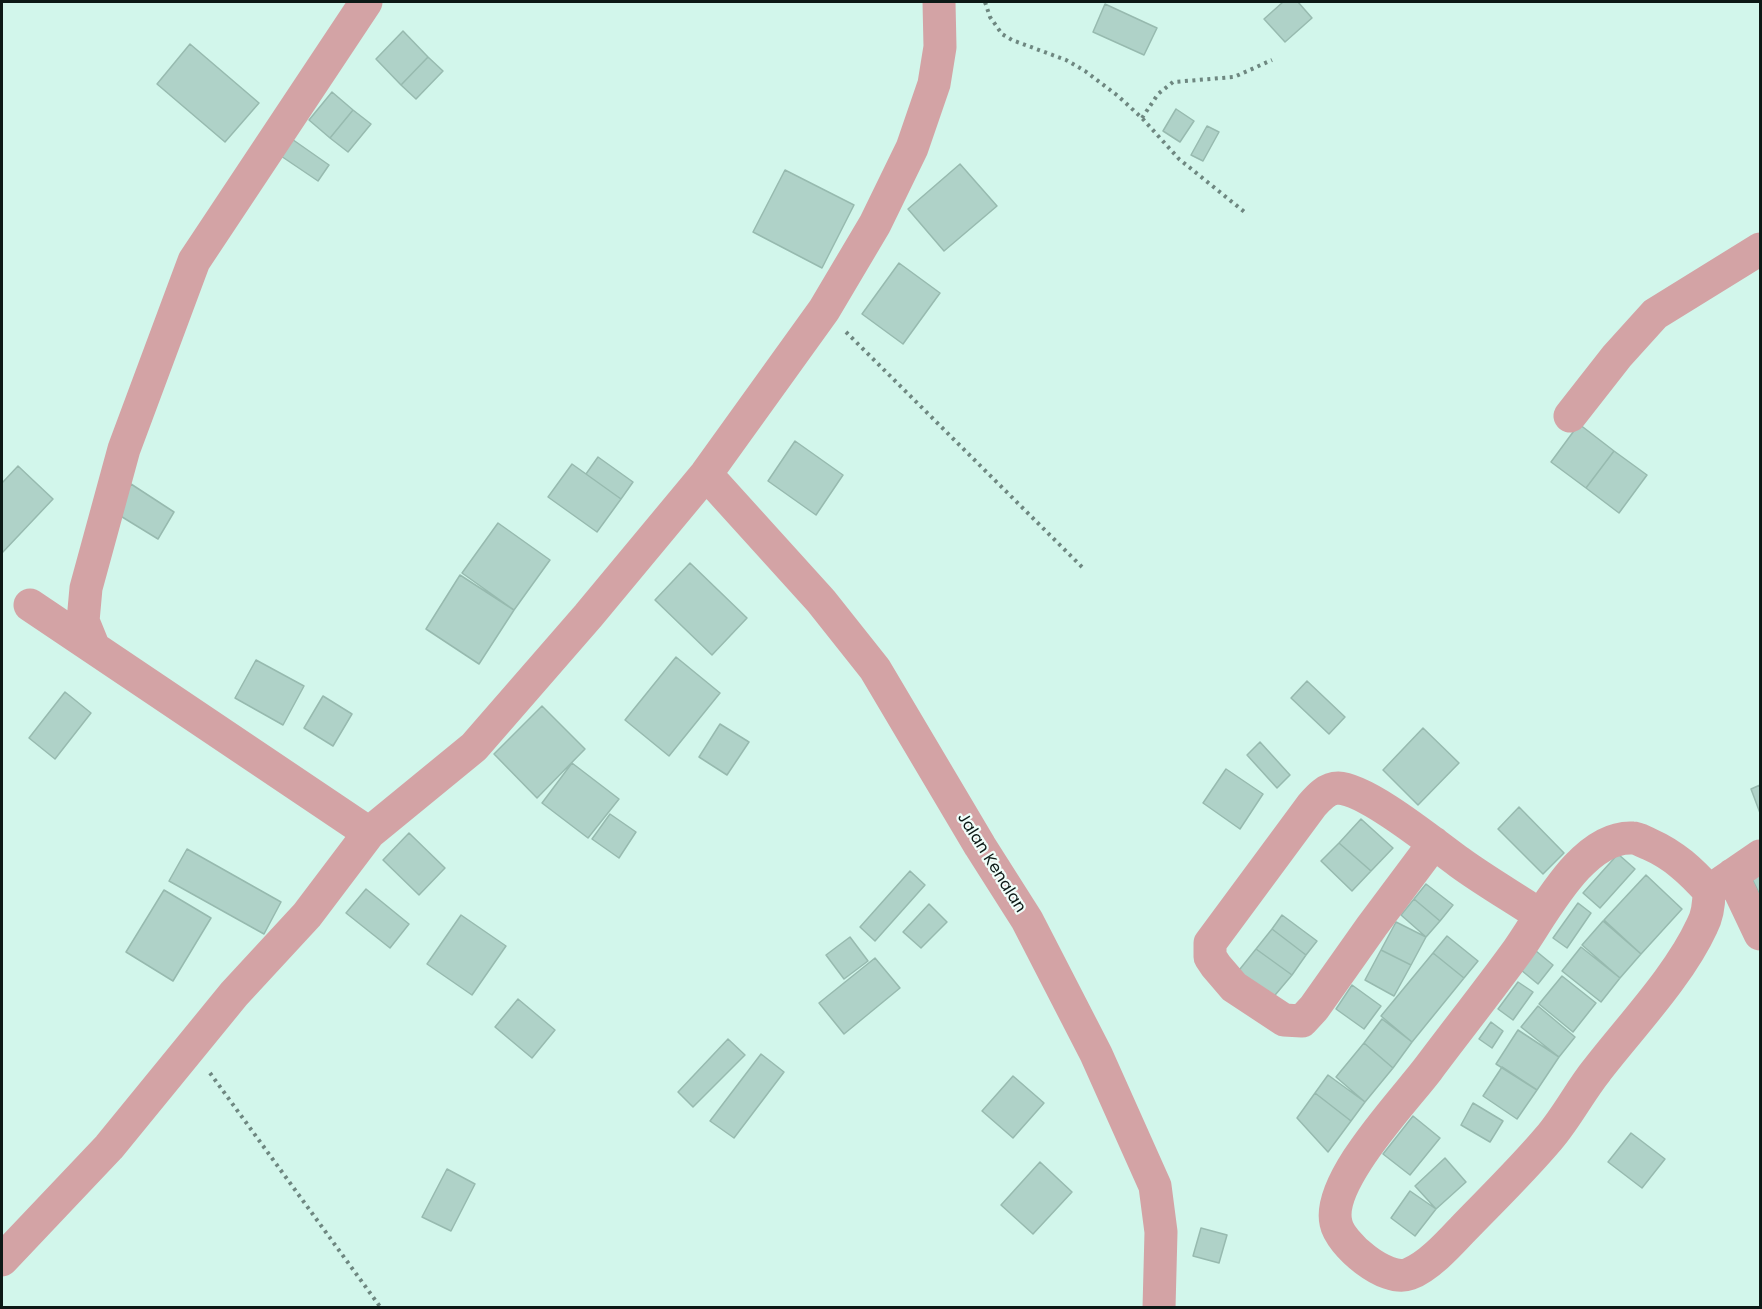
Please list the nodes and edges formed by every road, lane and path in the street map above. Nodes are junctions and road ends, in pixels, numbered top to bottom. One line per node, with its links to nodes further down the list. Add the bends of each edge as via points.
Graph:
1 (366, 2): 13 (street, via 194,261 124,448 86,588 83,621)
2 (939, 2): 8 (street, via 940,47 934,84 912,148 875,224)
3 (985, 2): 5 (path, via 1002,34 1085,71)
4 (1272, 60): 5 (path, via 1234,77 1173,82 1158,94)
5 (1142, 118): 6 (path, via 1179,159)
6 (1247, 214)
7 (1761, 249): 9 (street, via 1655,314)
8 (824, 310): 10 (street); 11 (path)
9 (1570, 416)
10 (706, 474): 14 (street, via 474,747); 23 (street, Jalan Kenalan, via 875,669 1027,920 1096,1054 1155,1186 1161,1232)
11 (1084, 569)
12 (30, 605): 13 (street)
13 (94, 648): 14 (street)
14 (369, 833): 20 (street, via 307,915)
15 (1434, 843): 15 (street, via 1302,1021 1284,1020 1257,1004 1234,987 1210,957 1210,943 1217,932 1324,793 1341,788 1364,797); 18 (street)
16 (1761, 856): 17 (street)
17 (1720, 883): 18 (street, via 1635,838 1617,839 1586,858); 18 (street, via 1703,925 1678,967 1592,1076 1551,1136 1439,1254 1409,1274 1386,1272 1363,1258 1338,1231 1335,1204 1356,1162); 19 (street)
18 (1540, 915)
19 (1761, 934)
20 (190, 1048): 21 (street, via 110,1147); 22 (path)
21 (2, 1260)
22 (381, 1308)
23 (1160, 1308)

